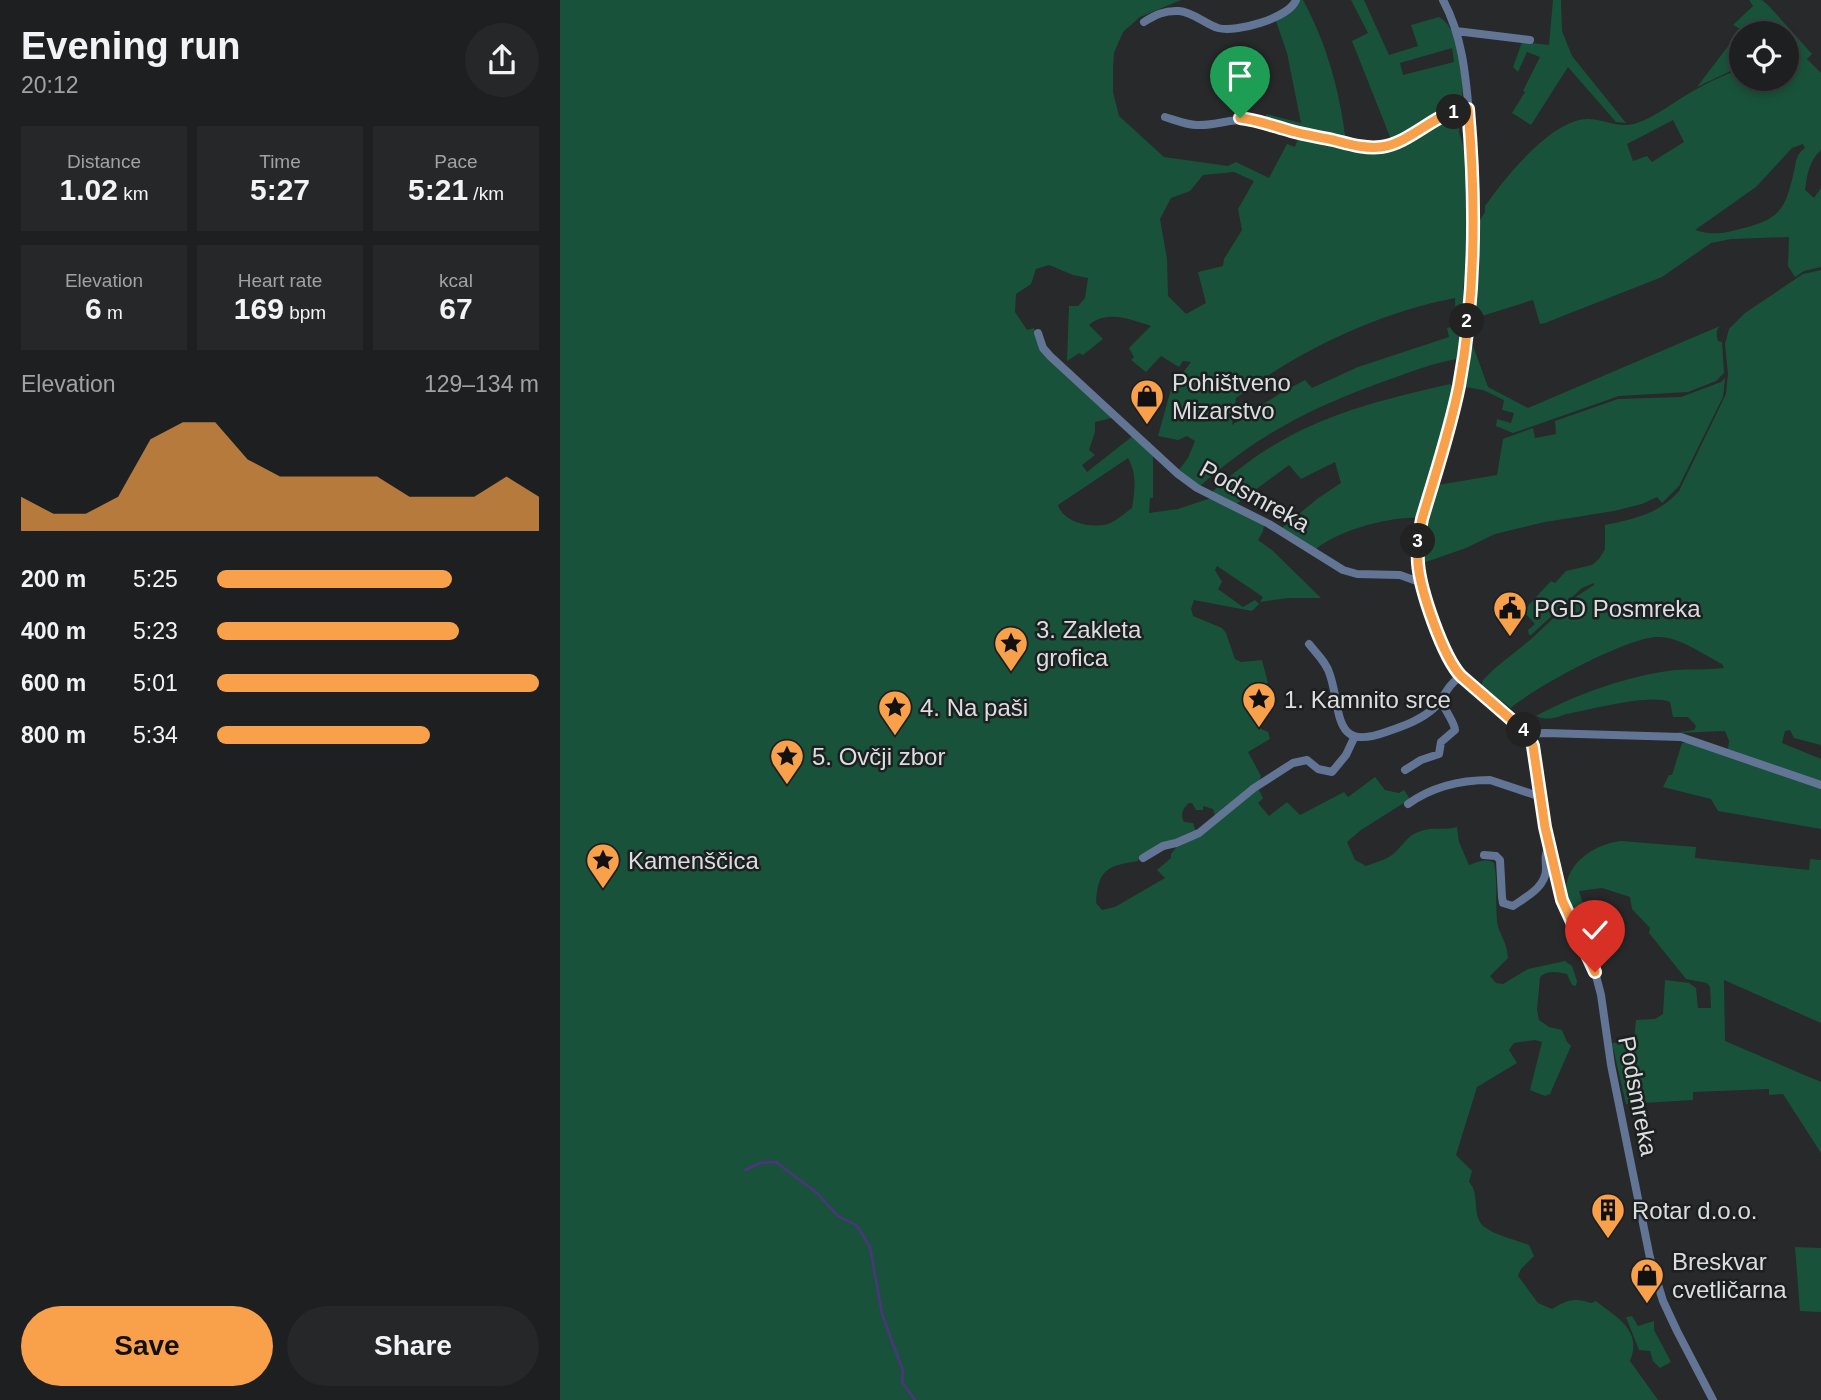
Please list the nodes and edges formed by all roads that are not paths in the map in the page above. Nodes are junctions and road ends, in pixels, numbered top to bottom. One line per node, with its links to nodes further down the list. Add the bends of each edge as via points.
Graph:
1 (1296, 0): 3 (street, via 1272,19 1226,30 1183,11 1158,13)
2 (1443, 0): 4 (street)
3 (1144, 22)
4 (1456, 31): 5 (street); 6 (street, via 1464,58)
5 (1530, 40)
6 (1468, 109): 7 (street, via 1460,109 1403,141 1380,147 1358,146 1259,120 1240,118 1197,125); 9 (street, via 1475,215 1466,344 1418,540)
7 (1165, 117)
8 (1038, 333): 9 (street, Podsmreka, via 1050,356 1197,488 1269,524 1343,570 1400,575)
9 (1422, 583): 11 (street, via 1442,643)
10 (1309, 644): 14 (street, via 1330,673 1342,724)
11 (1461, 676): 12 (street); 13 (street)
12 (1441, 700): 14 (street, via 1403,726); 15 (street, via 1455,730 1441,742 1439,754)
13 (1528, 734): 16 (street, via 1681,737); 17 (street, Podsmreka)
14 (1354, 738): 21 (street, via 1332,772 1307,760 1293,763 1199,833)
15 (1405, 770)
16 (1821, 785)
17 (1541, 797): 18 (street, via 1482,780 1437,787); 19 (street, Podsmreka)
18 (1408, 804)
19 (1549, 847): 20 (street, via 1543,882 1513,906 1503,903 1500,860); 22 (street, Podsmreka, via 1562,900 1598,982 1650,1258 1676,1331)
20 (1484, 855)
21 (1143, 858)
22 (1713, 1400)

